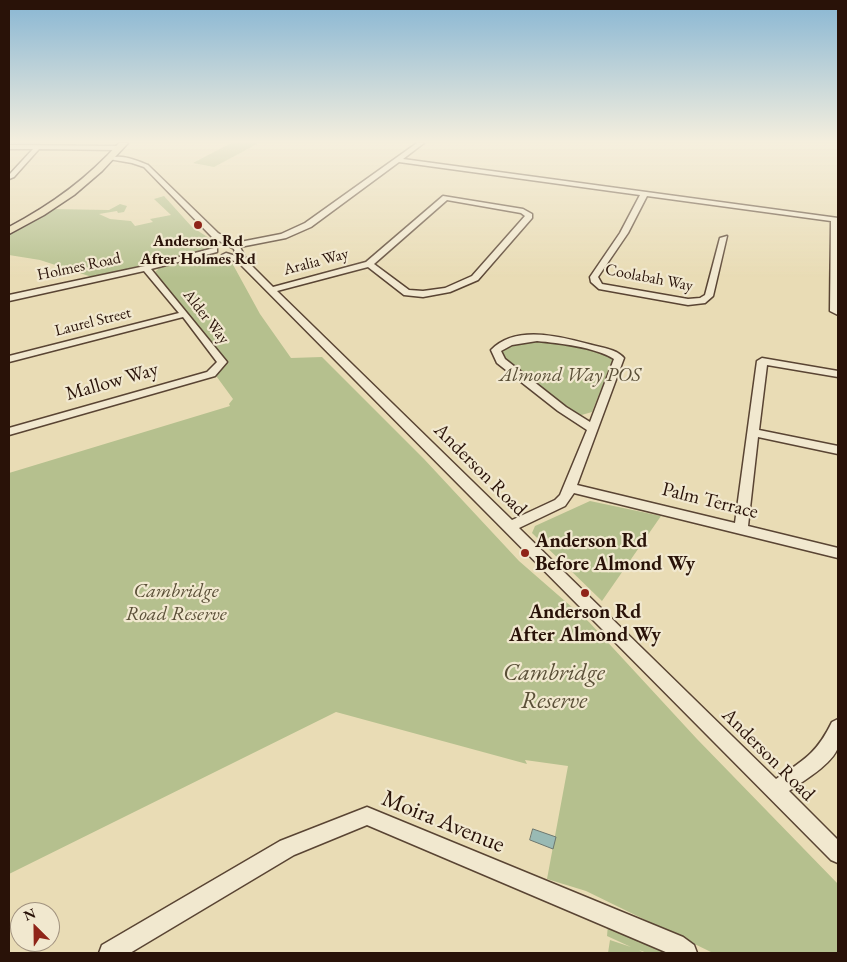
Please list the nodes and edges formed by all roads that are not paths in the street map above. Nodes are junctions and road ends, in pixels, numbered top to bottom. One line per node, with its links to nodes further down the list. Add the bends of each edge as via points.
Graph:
1 (77, 188): 7 (main road)
2 (168, 188): 8 (street, Anderson Road)
3 (359, 188): 10 (street, via 308,225)
4 (600, 188): 5 (street)
5 (644, 194): 6 (street); 9 (street, Coolabah Way, via 624,233 594,277 599,286 688,302 702,301 710,296)
6 (837, 220): 12 (street)
7 (9, 232)
8 (215, 235): 10 (street, Anderson Road); 11 (street)
9 (724, 238)
10 (236, 251): 11 (street, Anderson Road); 11 (street); 11 (street, via 223,246); 15 (street, Anderson Road)
11 (218, 252): 14 (street, Holmes Road)
12 (837, 257): 17 (street, via 835,311)
13 (369, 264): 13 (street, Aralia Way, via 446,198 523,211 529,216 475,278 447,290 407,293); 15 (street, Aralia Way)
14 (146, 268): 16 (street, Holmes Road); 18 (street, Alder Way)
15 (271, 290): 27 (street, Anderson Road)
16 (9, 298)
17 (838, 312)
18 (185, 314): 19 (street, Laurel Street); 20 (street, Alder Way)
19 (9, 359)
20 (222, 362): 23 (street, Mallow Way, via 211,374)
21 (838, 374): 24 (street, via 762,361)
22 (593, 430): 22 (street, via 618,358 611,353 539,337 520,339 496,350 501,361); 26 (street)
23 (9, 432)
24 (752, 432): 25 (street); 28 (street)
25 (838, 450)
26 (571, 488): 27 (street, via 560,504); 28 (street, Palm Terrace)
27 (509, 527): 31 (street, Anderson Road)
28 (741, 529): 29 (street, Palm Terrace)
29 (838, 553)
30 (838, 727): 31 (street, via 830,746 816,761)
31 (776, 790): 32 (street, Anderson Road)
32 (838, 853)
33 (110, 953): 34 (street, Moira Avenue, via 287,848 366,816 675,945)
34 (686, 953)

